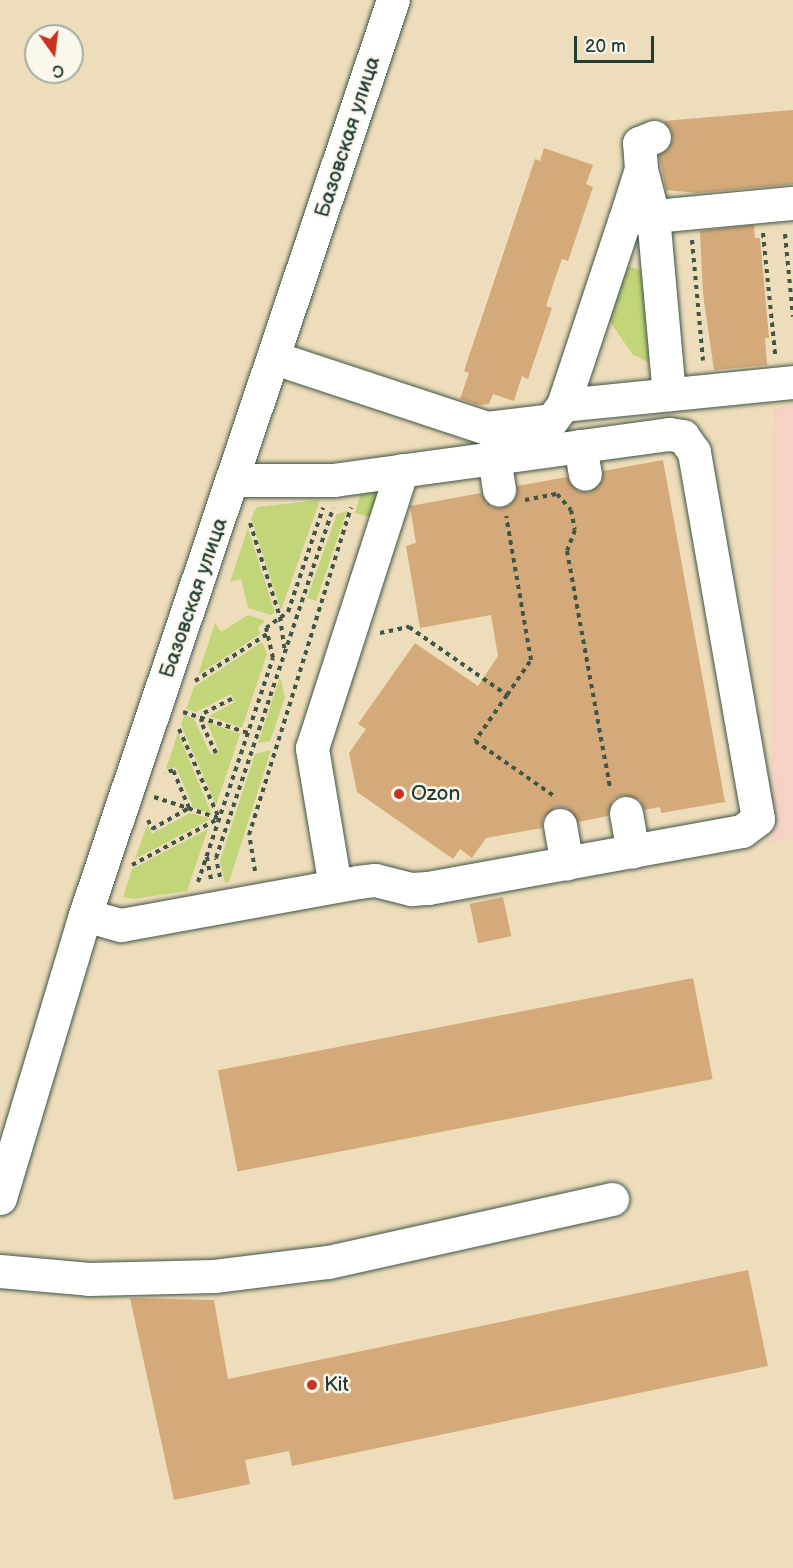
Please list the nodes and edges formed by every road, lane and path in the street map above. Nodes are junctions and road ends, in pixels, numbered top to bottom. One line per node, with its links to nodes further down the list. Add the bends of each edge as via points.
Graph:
1 (393, 0): 9 (street, Базовская улица)
2 (654, 137): 4 (street, via 639,143)
3 (788, 215): 4 (street); 7 (path)
4 (639, 217): 12 (street); 13 (street)
5 (762, 220): 11 (path)
6 (691, 227): 10 (path)
7 (791, 270): 8 (path)
8 (793, 317)
9 (275, 358): 13 (street, via 488,428 552,420); 16 (street, Базовская улица)
10 (704, 369)
11 (784, 372): 12 (street)
12 (669, 394): 13 (street)
13 (563, 405)
14 (494, 458): 15 (street); 18 (street); 39 (street, via 583,460 669,434 683,436 690,442 759,810 753,826 742,831)
15 (402, 471): 16 (street, via 334,480); 22 (street)
16 (235, 480): 48 (street, Базовская улица)
17 (326, 498): 20 (path, via 288,612)
18 (506, 498): 25 (path, via 531,660); 34 (path, via 557,494 571,510 574,530 567,551)
19 (246, 513): 20 (path)
20 (280, 617): 21 (path, via 266,628); 23 (path)
21 (267, 634): 24 (path); 30 (path, via 273,658)
22 (346, 639): 25 (path, via 409,627); 47 (street, via 312,748)
23 (285, 652): 43 (path, via 333,507 353,504 249,835); 45 (path, via 216,858)
24 (188, 685)
25 (507, 695): 36 (path, via 475,741)
26 (233, 698): 28 (path, via 204,713)
27 (180, 711): 28 (path)
28 (202, 718): 30 (path); 31 (path)
29 (176, 722): 38 (path)
30 (248, 733): 38 (path)
31 (216, 753)
32 (158, 775): 35 (path, via 173,770)
33 (151, 796): 35 (path)
34 (619, 805): 39 (street)
35 (189, 808): 37 (path, via 152,829); 38 (path)
36 (560, 813): 41 (street)
37 (145, 814)
38 (219, 819): 40 (path); 42 (path)
39 (633, 851): 41 (street)
40 (207, 854): 44 (path); 46 (path)
41 (567, 863): 47 (street, via 428,888 412,889 375,880)
42 (127, 867)
43 (256, 874)
44 (211, 879)
45 (220, 879)
46 (197, 884)
47 (335, 886): 48 (street, via 121,925)
48 (85, 915): 49 (street, Базовская улица)
49 (0, 1198)
50 (612, 1199): 51 (street, via 327,1262 214,1276 89,1278)
51 (0, 1270)

